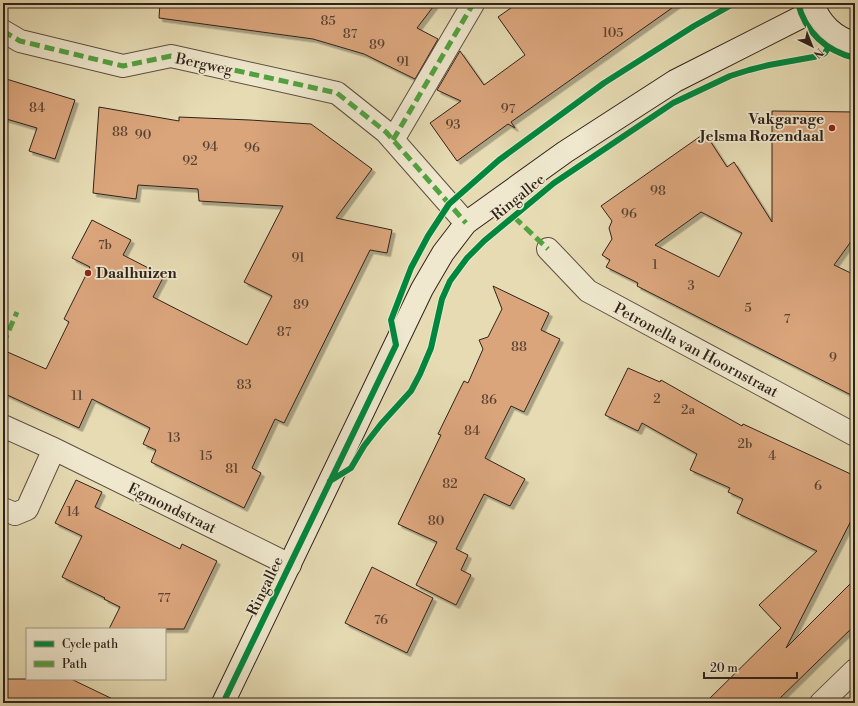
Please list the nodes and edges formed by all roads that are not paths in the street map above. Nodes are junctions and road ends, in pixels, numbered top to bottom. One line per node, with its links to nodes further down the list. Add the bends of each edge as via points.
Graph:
1 (473, 4): 5 (street)
2 (814, 6): 4 (street, via 824,24 849,42); 6 (street, Ringallee, via 675,81 565,152)
3 (3, 31): 5 (street, Bergweg, via 20,41 123,66 171,56 337,93)
4 (855, 43)
5 (393, 140): 6 (street, Bergweg)
6 (466, 223): 12 (street, Ringallee, via 422,289)
7 (548, 249): 9 (street, Petronella van Hoornstraat, via 588,291)
8 (3, 426): 10 (street, Egmondstraat)
9 (855, 436)
10 (54, 449): 11 (street, via 27,509 15,514); 12 (street, Egmondstraat)
11 (3, 509)
12 (290, 565): 14 (street, Ringallee)
13 (855, 670): 15 (street)
14 (223, 703)
15 (821, 703)

